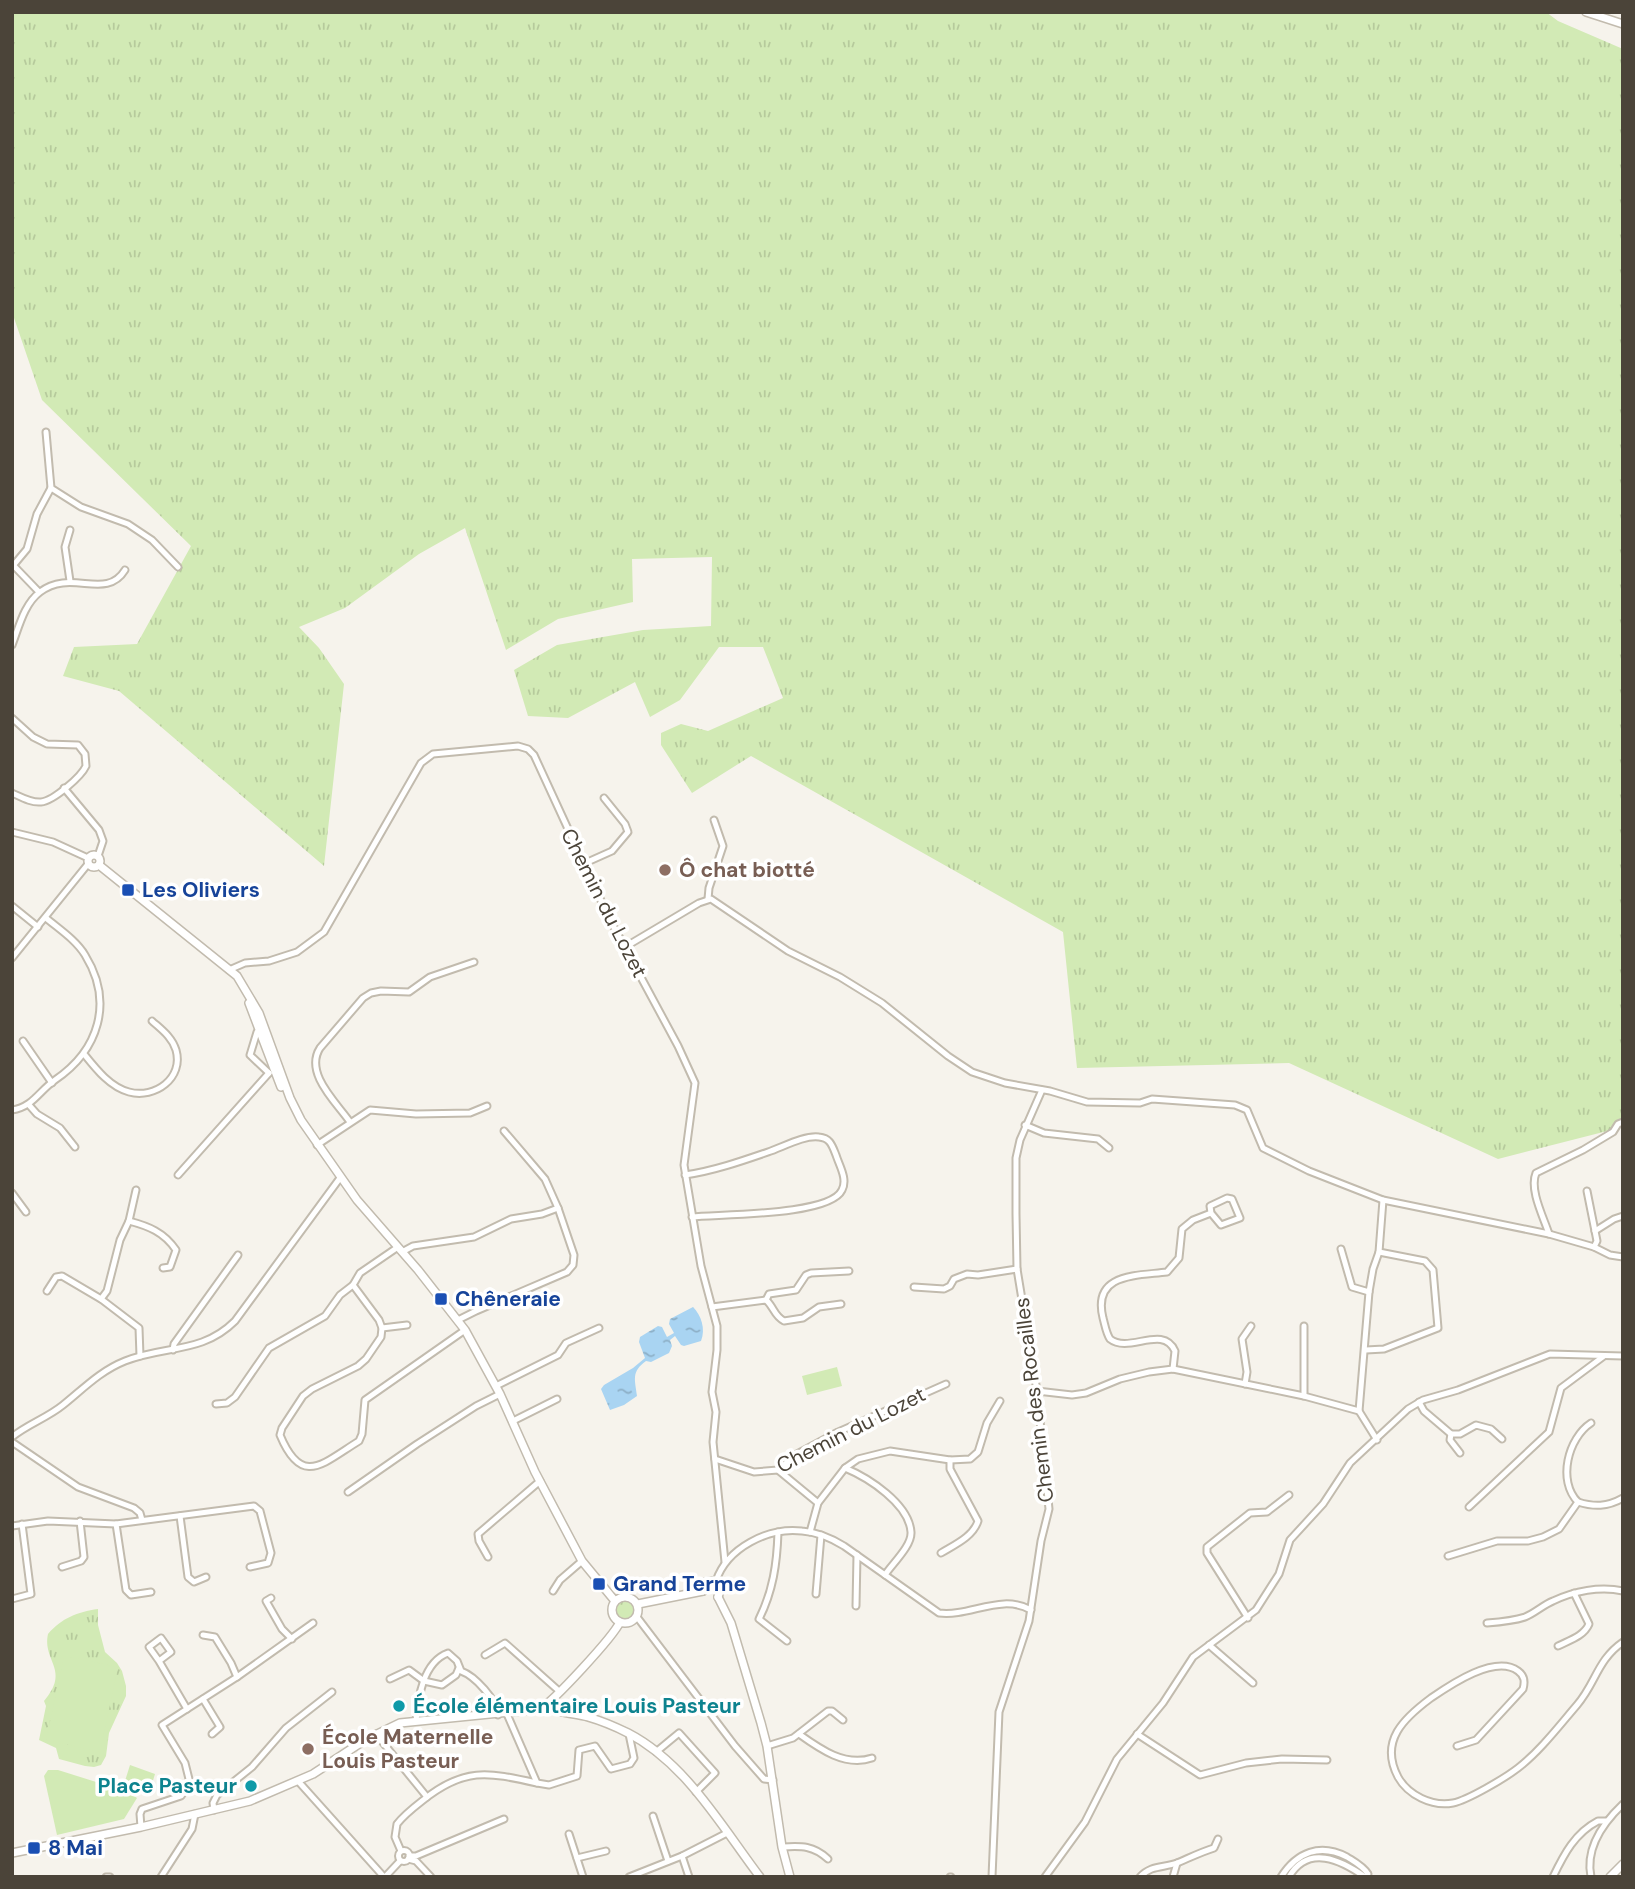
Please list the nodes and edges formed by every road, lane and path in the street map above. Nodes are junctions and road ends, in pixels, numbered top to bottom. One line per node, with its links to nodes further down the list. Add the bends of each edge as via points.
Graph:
1 (1586, 12): 2 (street)
2 (1623, 24)
3 (46, 432): 4 (street)
4 (51, 488): 6 (street, via 37,514 27,550); 7 (street, via 81,507 136,528)
5 (71, 530): 9 (street, via 65,547)
6 (13, 566): 10 (street)
7 (178, 567)
8 (125, 570): 9 (street, via 116,581 104,585)
9 (70, 581): 10 (street)
10 (38, 592): 11 (street, via 27,606)
11 (12, 645)
12 (12, 718): 13 (street, via 47,744 81,748 84,771)
13 (64, 788): 14 (street, via 41,802); 19 (street, via 99,830 103,841)
14 (12, 793)
15 (604, 799): 20 (street, via 628,832 612,850)
16 (714, 820): 21 (street, via 723,846)
17 (12, 832): 18 (street, via 52,842)
18 (88, 861): 19 (street, via 94,855); 19 (street, via 95,868); 23 (street)
19 (99, 861): 28 (street)
20 (583, 864): 25 (street, Chemin du Lozet); 28 (street, Chemin du Lozet, via 528,749 518,746 433,754 421,763 324,932 297,952)
21 (708, 899): 25 (street); 35 (street, via 788,951 862,990 972,1072)
22 (12, 906): 24 (street)
23 (46, 918): 24 (street); 32 (street, via 84,953 97,985 100,1014)
24 (38, 927): 26 (street)
25 (625, 947): 47 (street, Chemin du Lozet, via 695,1083)
26 (12, 958)
27 (474, 962): 39 (street, via 430,977 409,992 371,993 320,1048 314,1058 315,1070)
28 (229, 970): 30 (street)
29 (152, 1021): 32 (street, via 171,1038 178,1062 169,1081 154,1092 130,1093 120,1088)
30 (263, 1032): 33 (street); 33 (street, via 255,1035 250,1055)
31 (23, 1041): 34 (street)
32 (84, 1054): 34 (street)
33 (274, 1072): 43 (street); 46 (street)
34 (52, 1083): 36 (street)
35 (1042, 1090): 41 (street, Chemin des Rocailles); 52 (street, via 1111,1104 1152,1099 1235,1105 1247,1110 1263,1148)
36 (29, 1105): 38 (street); 44 (street, via 60,1128)
37 (487, 1105): 39 (street, via 470,1112 370,1110)
38 (12, 1110)
39 (350, 1122): 43 (street)
40 (1623, 1122): 60 (street, via 1583,1150 1536,1173 1535,1192)
41 (1025, 1125): 45 (street, via 1044,1133 1097,1139); 68 (street, Chemin des Rocailles, via 1016,1158)
42 (505, 1131): 53 (street, via 545,1179)
43 (317, 1145): 48 (street)
44 (75, 1147)
45 (1109, 1148)
46 (178, 1175)
47 (685, 1175): 57 (street, Chemin du Lozet); 57 (street, via 813,1136 828,1139 844,1180 840,1195 802,1209)
48 (340, 1178): 62 (street); 85 (street, via 235,1321 214,1338)
49 (136, 1190): 58 (street)
50 (1587, 1191): 59 (street)
51 (12, 1193): 54 (street)
52 (1383, 1200): 60 (street); 64 (street)
53 (558, 1208): 62 (street, via 511,1219 474,1237); 78 (street, via 574,1255 571,1269)
54 (26, 1212)
55 (1211, 1213): 55 (street, via 1221,1225 1240,1218 1232,1199 1227,1198 1210,1206); 90 (street, via 1182,1229 1179,1258 1167,1272 1117,1281 1106,1287 1101,1298 1110,1339 1121,1345 1167,1341 1175,1351)
56 (1623, 1216): 59 (street)
57 (692, 1217): 77 (street, Chemin du Lozet)
58 (129, 1221): 67 (street, via 153,1227 172,1244 174,1262); 74 (street)
59 (1595, 1231): 61 (street)
60 (1549, 1234): 61 (street)
61 (1594, 1247): 66 (street)
62 (400, 1249): 70 (street, via 360,1273); 78 (street)
63 (1341, 1249): 73 (street, via 1352,1287)
64 (1379, 1252): 73 (street); 86 (street, via 1424,1261 1433,1270 1438,1328 1384,1349)
65 (238, 1255): 85 (street)
66 (1623, 1256)
67 (163, 1268)
68 (1017, 1269): 71 (street, via 967,1273 944,1289); 94 (street, Chemin des Rocailles)
69 (849, 1271): 75 (street, via 811,1273 796,1290 769,1294)
70 (353, 1285): 82 (street); 100 (street, via 325,1315 269,1348 235,1397)
71 (914, 1287)
72 (47, 1291): 74 (street, via 56,1277 62,1276)
73 (1369, 1292): 86 (street)
74 (101, 1299): 87 (street, via 139,1328)
75 (766, 1300): 76 (street, via 784,1321); 77 (street)
76 (841, 1304)
77 (712, 1307): 109 (street, Chemin du Lozet, via 717,1326 712,1392)
78 (458, 1321): 84 (street)
79 (408, 1325): 82 (street)
80 (1251, 1326): 92 (street, via 1242,1339)
81 (1304, 1326): 96 (street)
82 (382, 1328): 84 (street, via 366,1359 303,1395 282,1428 286,1450 297,1464 318,1466 359,1441 365,1400)
83 (599, 1328): 93 (street, via 566,1343 558,1356)
84 (465, 1330): 93 (street)
85 (173, 1350): 87 (street)
86 (1366, 1350): 101 (street)
87 (140, 1356): 105 (street, via 94,1378 61,1407)
88 (1604, 1356): 89 (street); 99 (street, via 1550,1353); 119 (street, via 1561,1388 1549,1432)
89 (1623, 1356)
90 (1172, 1369): 92 (street); 94 (street, via 1086,1393)
91 (946, 1384): 112 (street, Chemin du Lozet, via 828,1437)
92 (1245, 1384): 96 (street)
93 (496, 1386): 95 (street)
94 (1037, 1391): 152 (street, Chemin des Rocailles, via 1049,1509)
95 (500, 1394): 102 (street); 114 (street)
96 (1304, 1396): 101 (street)
97 (557, 1399): 102 (street)
98 (1000, 1401): 110 (street, via 986,1423 978,1452 968,1459)
99 (1419, 1402): 104 (street); 107 (street)
100 (216, 1404)
101 (1359, 1411): 107 (street)
102 (513, 1420): 113 (street)
103 (1591, 1423): 117 (street, via 1577,1439 1565,1473 1567,1487)
104 (1451, 1434): 106 (street, via 1476,1425 1491,1429); 108 (street)
105 (12, 1439): 121 (street, via 78,1487 134,1508)
106 (1502, 1439)
107 (1377, 1440): 154 (street, via 1350,1463 1323,1504 1290,1540 1279,1574)
108 (1460, 1453)
109 (715, 1459): 112 (street, Chemin du Lozet, via 754,1472); 134 (street, Chemin du Lozet)
110 (950, 1460): 111 (street, via 890,1451 858,1459); 129 (street, via 950,1469 978,1521 971,1534)
111 (845, 1468): 118 (street); 137 (street, via 892,1497 911,1532 909,1542)
112 (778, 1470): 118 (street)
113 (540, 1481): 132 (street, via 478,1534); 133 (street)
114 (348, 1492)
115 (1289, 1495): 154 (street, via 1267,1512 1250,1513 1207,1547)
116 (1623, 1498): 117 (street, via 1609,1505)
117 (1578, 1502): 131 (street, via 1559,1529 1544,1537 1497,1541)
118 (818, 1503): 127 (street)
119 (1469, 1507)
120 (180, 1516): 121 (street); 136 (street, via 254,1506 260,1511 271,1553 268,1563); 138 (street, via 188,1577 194,1582)
121 (142, 1520): 124 (street)
122 (79, 1521): 123 (street); 124 (street); 135 (street, via 84,1557)
123 (22, 1524): 125 (street); 148 (street, via 31,1594)
124 (116, 1524): 143 (street, via 126,1590 131,1595)
125 (12, 1526)
126 (778, 1532): 127 (street); 134 (street, via 755,1539); 160 (street, via 770,1597 759,1619)
127 (810, 1532): 128 (street)
128 (821, 1535): 130 (street); 145 (street)
129 (941, 1553)
130 (858, 1555): 137 (street); 151 (street)
131 (1448, 1556)
132 (488, 1557)
133 (582, 1561): 140 (street); 149 (street)
134 (725, 1562): 139 (street)
135 (62, 1567)
136 (250, 1567)
137 (885, 1574): 152 (street, via 939,1613 1014,1604)
138 (206, 1577)
139 (716, 1581): 141 (street, via 706,1582); 146 (street, via 721,1588)
140 (553, 1591)
141 (703, 1591): 146 (street, via 710,1598); 150 (street)
142 (1623, 1591): 144 (street)
143 (151, 1592)
144 (1574, 1593): 157 (street, via 1517,1620); 163 (street, via 1589,1624 1587,1630)
145 (816, 1594)
146 (718, 1597): 185 (street, via 731,1623)
147 (271, 1598): 159 (street, via 265,1601)
148 (12, 1599)
149 (615, 1601): 150 (street, via 625,1596); 155 (street, via 613,1615)
150 (638, 1604): 153 (street)
151 (856, 1606)
152 (1031, 1610): 225 (street, Chemin des Rocailles, via 999,1712)
153 (637, 1617): 155 (street); 190 (street, via 735,1746 764,1779)
154 (1248, 1618): 162 (street)
155 (620, 1622): 171 (street)
156 (313, 1623): 159 (street)
157 (1487, 1623)
158 (203, 1635): 167 (street, via 215,1637)
159 (292, 1639): 167 (street)
160 (787, 1641)
161 (1623, 1642): 186 (street, via 1610,1651 1577,1705 1507,1776 1453,1803 1430,1802 1403,1784 1392,1761 1395,1736 1412,1712 1466,1675 1504,1667 1518,1671 1525,1680 1523,1689 1476,1740)
162 (1209, 1645): 170 (street); 184 (street, via 1193,1657)
163 (1558, 1646)
164 (485, 1655): 171 (street, via 505,1643)
165 (159, 1661): 175 (street)
166 (459, 1668): 169 (street, via 442,1685); 169 (street, via 446,1653 427,1671); 177 (street, via 490,1697)
167 (237, 1677): 173 (street)
168 (390, 1679): 169 (street, via 409,1670)
169 (424, 1681): 179 (street)
170 (1252, 1683)
171 (559, 1691): 174 (street)
172 (332, 1692): 196 (street, via 286,1728 252,1768 217,1795)
173 (203, 1699): 175 (street); 180 (street, via 220,1727)
174 (547, 1705): 176 (street); 182 (street)
175 (187, 1709): 201 (street, via 162,1725 188,1770 188,1787 176,1798 142,1809)
176 (507, 1714): 177 (street); 192 (street)
177 (498, 1715): 179 (street)
178 (843, 1720): 183 (street, via 828,1711)
179 (416, 1721): 181 (street)
180 (212, 1734)
181 (376, 1734): 191 (street); 194 (street)
182 (629, 1734): 187 (street); 192 (street, via 634,1758 630,1764 611,1769 595,1746 579,1750 577,1776 549,1785)
183 (799, 1734): 185 (street); 188 (street, via 844,1759)
184 (1137, 1734): 189 (street, via 1200,1775 1246,1763); 226 (street, via 1117,1759 1085,1822)
185 (767, 1746): 190 (street)
186 (1457, 1746)
187 (656, 1752): 193 (street); 193 (street, via 679,1733 715,1773)
188 (872, 1758)
189 (1326, 1760)
190 (773, 1780): 205 (street)
191 (298, 1781): 196 (street); 218 (street)
192 (537, 1783): 194 (street, via 466,1775)
193 (696, 1792): 202 (street)
194 (427, 1797): 207 (street, via 397,1824 395,1837)
195 (1623, 1804): 200 (street)
196 (214, 1810): 197 (street)
197 (195, 1815): 201 (street); 217 (street, via 192,1829)
198 (653, 1816): 214 (street)
199 (504, 1819): 210 (street)
200 (1606, 1821): 232 (street, via 1598,1821 1577,1836); 233 (street, via 1591,1853)
201 (141, 1827): 208 (street)
202 (727, 1833): 209 (street); 223 (street)
203 (569, 1834): 211 (street)
204 (1218, 1839): 215 (street, via 1214,1848)
205 (782, 1847): 212 (street, via 803,1846); 224 (street)
206 (606, 1850): 211 (street)
207 (401, 1851): 210 (street); 213 (street)
208 (12, 1853)
209 (682, 1856): 214 (street); 222 (street)
210 (409, 1857): 213 (street); 219 (street)
211 (577, 1858): 220 (street)
212 (828, 1859)
213 (400, 1861): 218 (street)
214 (668, 1861): 221 (street)
215 (1177, 1863): 227 (street, via 1149,1869); 228 (street)
216 (1623, 1864): 234 (street)
217 (161, 1877)
218 (385, 1877)
219 (431, 1877)
220 (583, 1877)
221 (629, 1877)
222 (689, 1877)
223 (760, 1877)
224 (790, 1877)
225 (992, 1877)
226 (1045, 1877)
227 (1140, 1877)
228 (1173, 1877)
229 (1281, 1877): 231 (street, via 1296,1858 1317,1849 1350,1859 1366,1870)
230 (1289, 1877): 231 (street, via 1302,1862 1318,1857 1341,1862)
231 (1366, 1877)
232 (1553, 1877)
233 (1591, 1877)
234 (1610, 1877)

